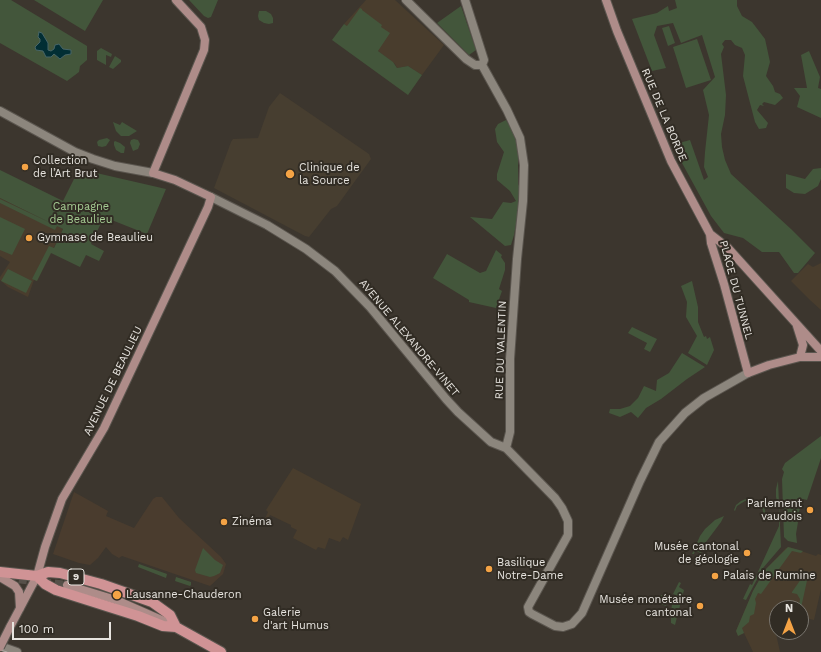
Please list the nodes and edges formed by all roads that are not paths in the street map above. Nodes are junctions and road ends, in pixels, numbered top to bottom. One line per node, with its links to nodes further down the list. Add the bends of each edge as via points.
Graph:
1 (176, 0): 7 (main road, via 201,27 205,40 204,50)
2 (406, 0): 5 (street, via 466,59 475,65)
3 (465, 0): 5 (street, via 484,60)
4 (606, 0): 9 (main road, RUE DE LA BORDE, via 671,161)
5 (482, 65): 15 (street, RUE DU VALENTIN, via 520,138 524,165 510,359 510,432)
6 (0, 111): 7 (street, via 75,152 115,166)
7 (153, 173): 8 (main road)
8 (211, 196): 15 (street, AVENUE ALEXANDRE-VINET, via 283,234 336,271 370,307 458,412 491,442); 17 (main road, AVENUE DE BEAULIEU, via 104,428 62,499)
9 (710, 234): 10 (main road, PLACE DU TUNNEL, via 728,248); 14 (main road, PLACE DU TUNNEL)
10 (797, 325): 11 (main road, PLACE DU TUNNEL); 12 (main road, PLACE DU TUNNEL, via 802,345)
11 (821, 351)
12 (800, 357): 13 (main road); 14 (main road)
13 (821, 357)
14 (748, 373): 15 (street, via 704,398 685,413 655,448 582,613 576,621 567,626 555,626 532,614 529,612 529,604 566,540 568,521 555,498)
15 (506, 448)
16 (0, 572): 17 (main road, 9)
17 (37, 576): 20 (main road, AVENUE DE BEAULIEU); 21 (main road, 9, via 44,584 56,590 163,626); 21 (main road, 9, via 48,572 60,573 143,598 170,615)
18 (0, 578): 20 (main road, via 14,586 18,592)
19 (67, 585): 21 (main road, 9, via 116,600)
20 (20, 609): 22 (main road, AVENUE DE BEAULIEU, bridge)
21 (176, 627): 24 (main road, 9)
22 (0, 647): 23 (street)
23 (17, 652)
24 (221, 652)

